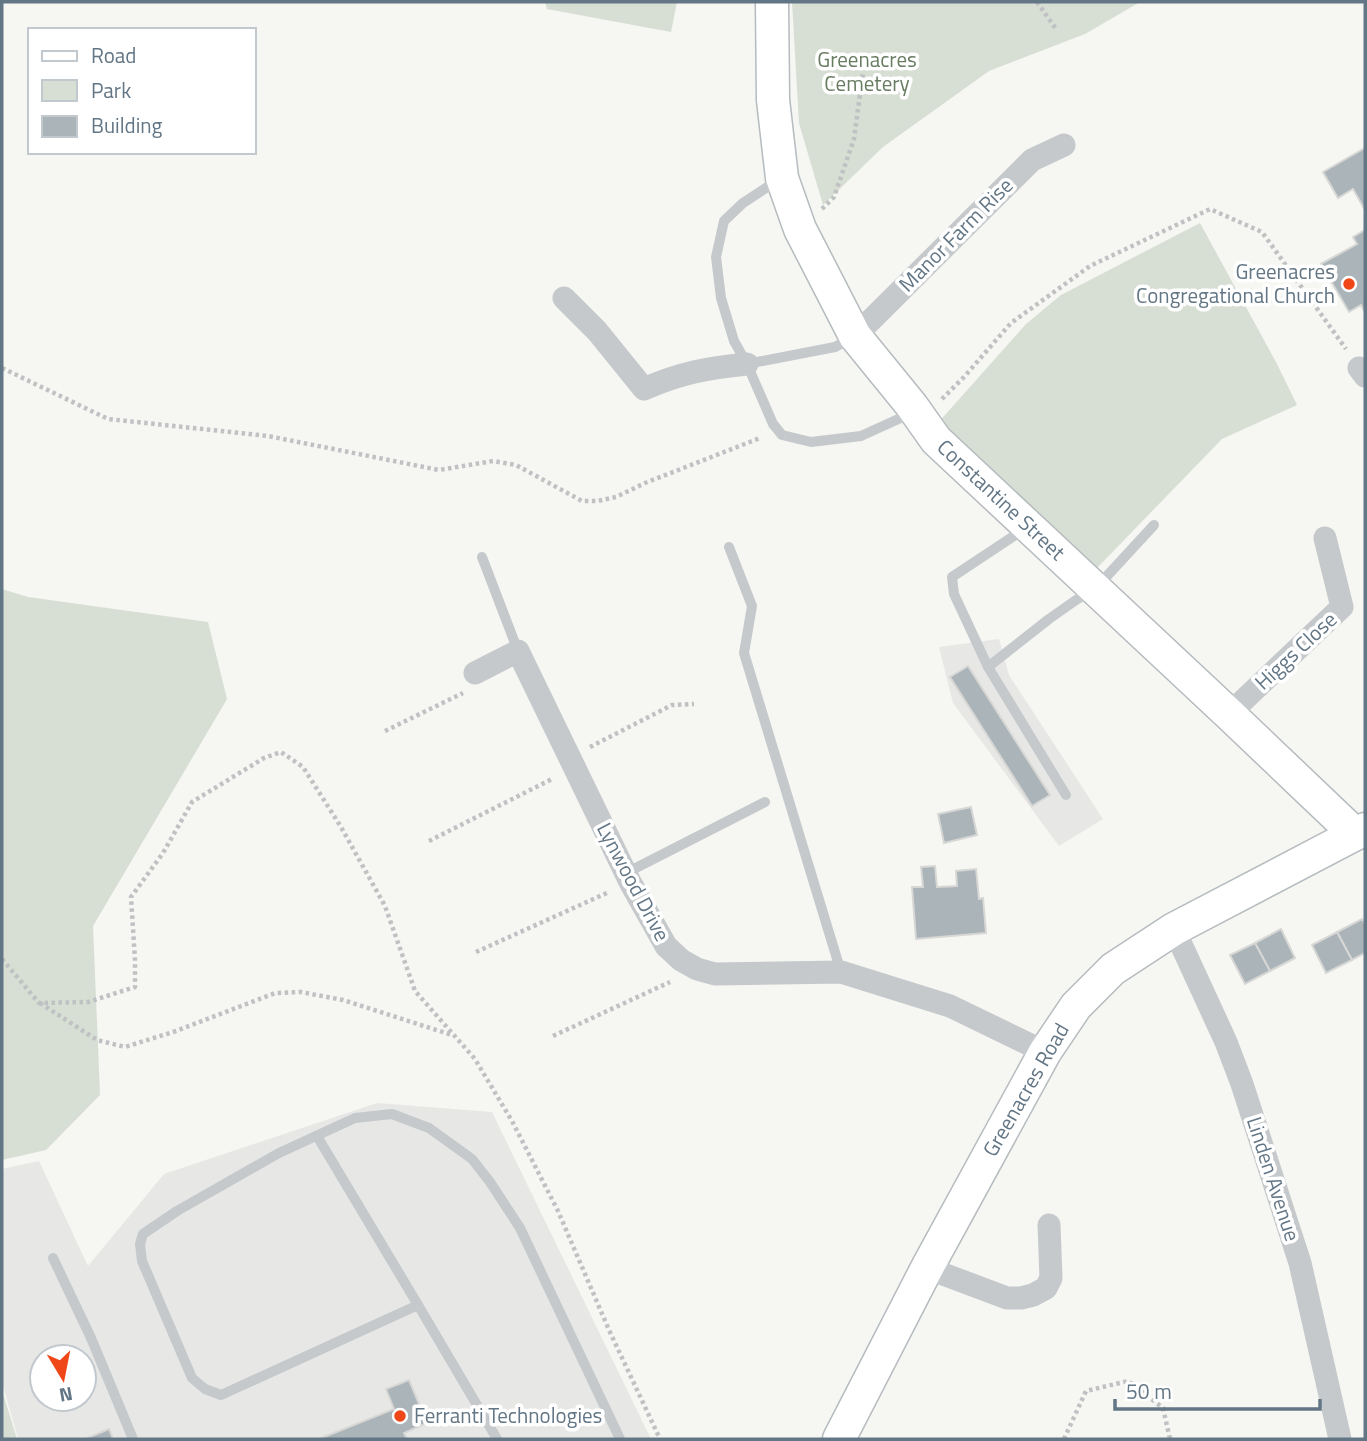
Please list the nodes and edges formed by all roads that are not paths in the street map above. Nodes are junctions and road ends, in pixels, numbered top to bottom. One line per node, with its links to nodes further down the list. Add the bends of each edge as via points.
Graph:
1 (772, 2): 3 (street, Constantine Street, via 773,100)
2 (1065, 145): 5 (street, Manor Farm Rise, via 1032,160)
3 (782, 178): 5 (street, Constantine Street, via 800,229); 6 (lane, via 724,221 716,257 721,298 734,341)
4 (564, 298): 6 (street, via 644,389 710,368)
5 (855, 336): 6 (lane, via 835,347); 7 (street, Constantine Street, via 912,405)
6 (747, 364): 7 (lane, via 782,435 811,442 860,436)
7 (913, 418): 9 (street, Constantine Street)
8 (1154, 525): 13 (lane)
9 (1028, 527): 13 (street, Constantine Street); 15 (lane, via 952,577 954,594)
10 (1325, 538): 17 (street, Higgs Close, via 1342,607)
11 (729, 547): 23 (lane, via 752,606 744,653)
12 (482, 557): 14 (lane)
13 (1095, 589): 15 (lane); 17 (street, Constantine Street)
14 (518, 651): 16 (street); 21 (street, Lynwood Drive)
15 (988, 667): 18 (lane)
16 (475, 673)
17 (1229, 714): 20 (street, Constantine Street)
18 (1066, 795)
19 (765, 802): 21 (lane)
20 (1362, 837): 22 (street, Greenacres Road)
21 (628, 878): 23 (street, Lynwood Drive, via 666,946 697,969 715,974)
22 (1174, 929): 24 (street, Greenacres Road, via 1113,969 1092,989); 34 (street, Linden Avenue, via 1247,1096 1300,1263)
23 (841, 972): 24 (street, Lynwood Drive, via 950,1006)
24 (1045, 1052): 28 (street, Greenacres Road)
25 (317, 1136): 29 (lane); 29 (lane, via 268,1159 143,1234 142,1261 192,1378 222,1395); 32 (lane, via 355,1118 392,1114 429,1128 472,1159 520,1228)
26 (1049, 1225): 28 (street, via 1051,1278 1046,1288 1032,1295 1007,1298)
27 (53, 1258): 30 (lane)
28 (927, 1268): 33 (street, Greenacres Road)
29 (418, 1305): 31 (lane)
30 (133, 1439)
31 (497, 1439)
32 (620, 1439)
33 (839, 1439)
34 (1340, 1439)

